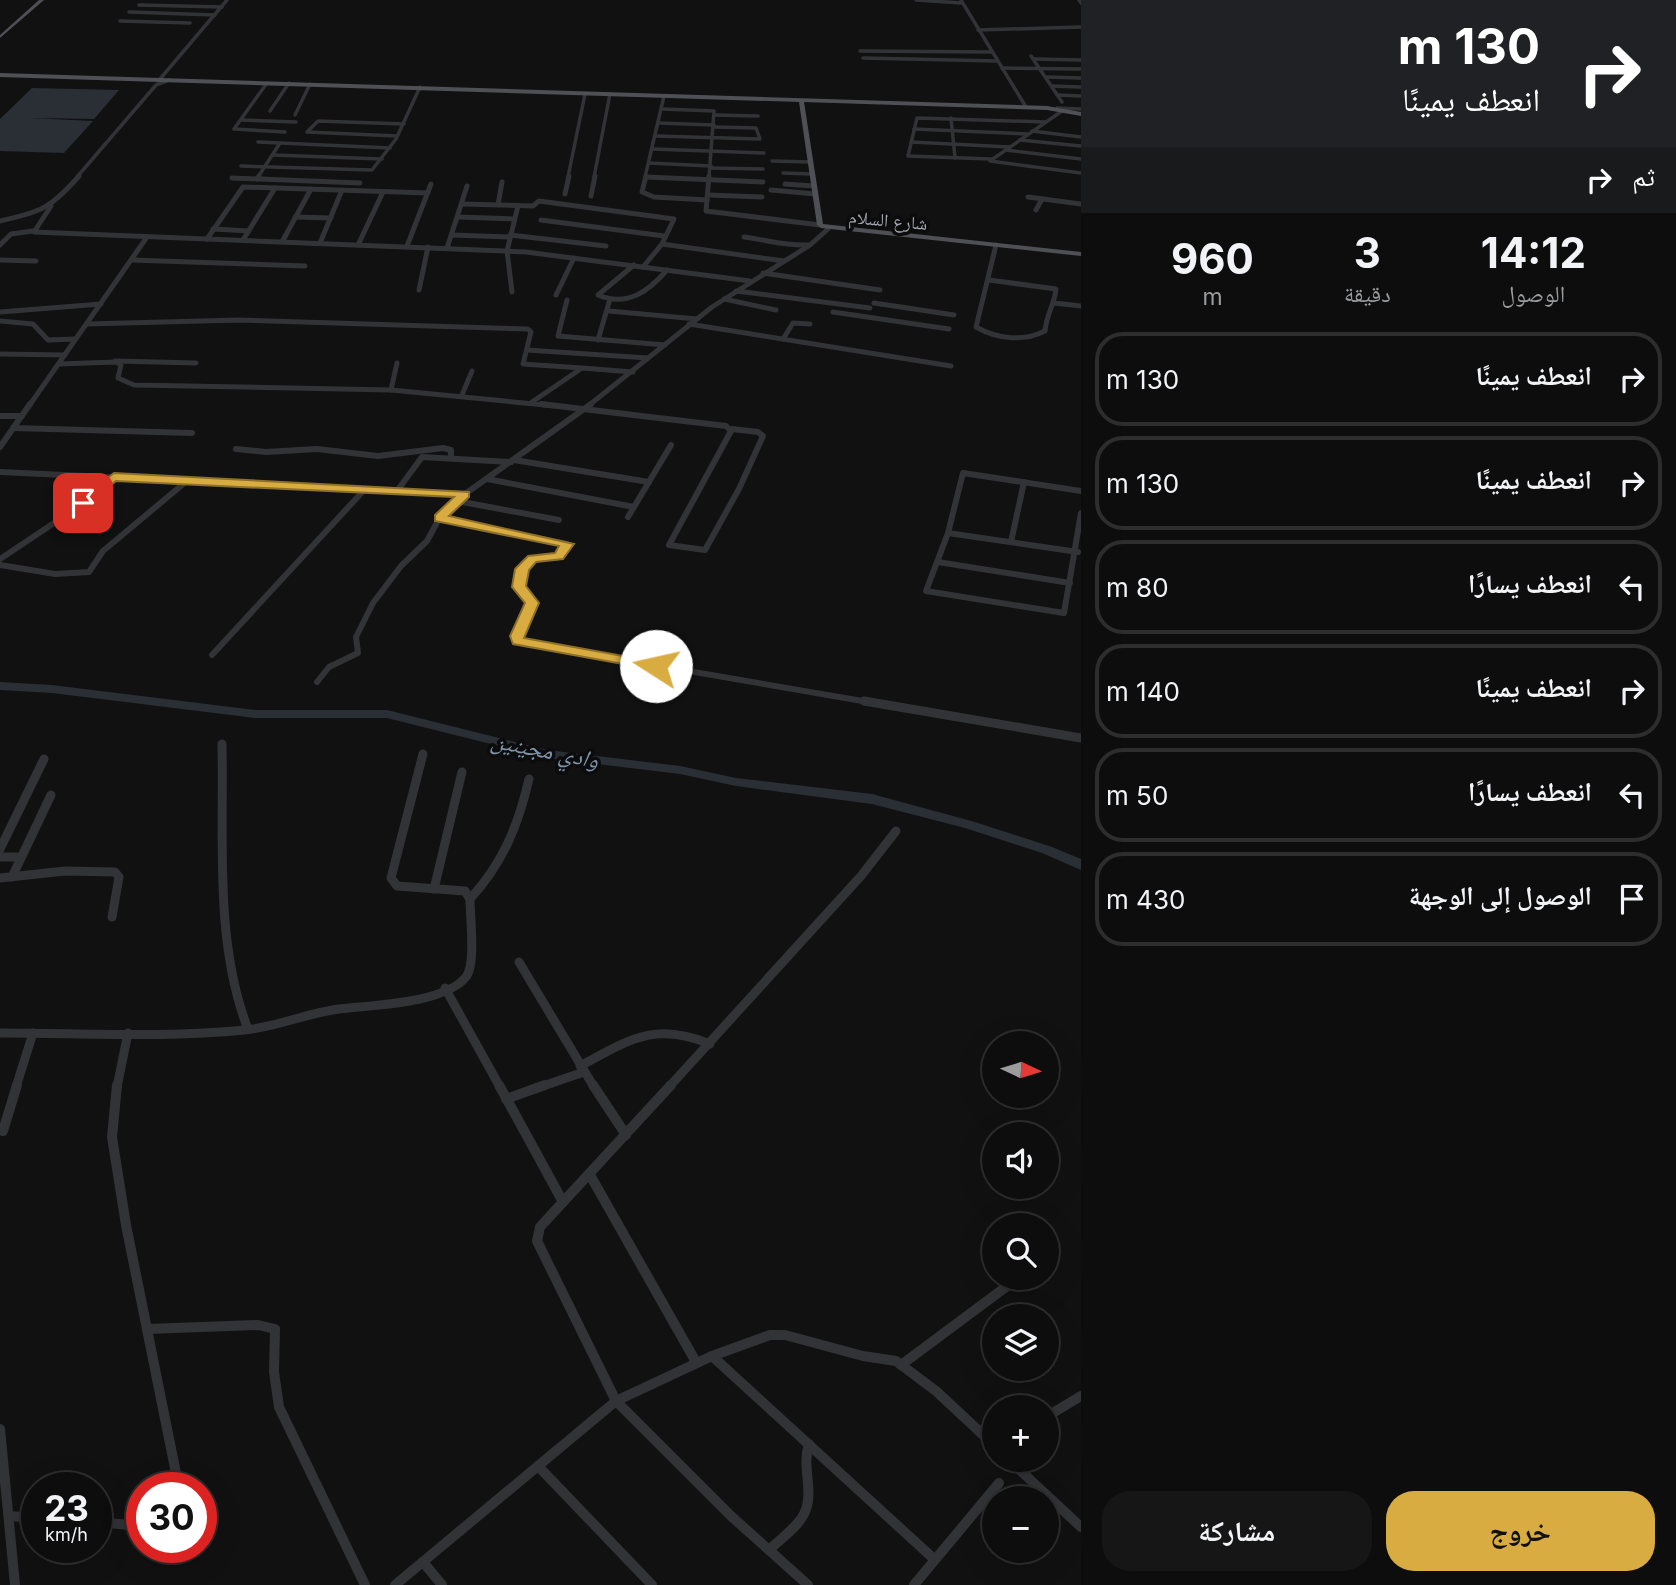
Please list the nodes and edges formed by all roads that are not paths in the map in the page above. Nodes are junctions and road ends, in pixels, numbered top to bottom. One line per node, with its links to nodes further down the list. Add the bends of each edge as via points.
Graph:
1 (42, 0): 17 (main road)
2 (175, 0): 7 (street)
3 (227, 0): 8 (street)
4 (916, 0): 5 (street)
5 (962, 2): 16 (street)
6 (139, 5): 7 (street)
7 (171, 5): 8 (street); 10 (street)
8 (222, 6): 11 (street)
9 (128, 12): 10 (street)
10 (163, 13): 11 (street); 13 (street)
11 (215, 15): 29 (street)
12 (120, 22): 13 (street)
13 (155, 22): 14 (street)
14 (190, 23)
15 (1081, 27): 16 (street)
16 (978, 30): 19 (street)
17 (0, 37)
18 (860, 51): 19 (street)
19 (992, 52): 22 (street)
20 (863, 58): 22 (street)
21 (1081, 60): 24 (street, via 1032,58)
22 (997, 61): 23 (street)
23 (1002, 68): 24 (street); 45 (street)
24 (1039, 68): 25 (street); 27 (street)
25 (1081, 69)
26 (0, 75): 29 (main road)
27 (1046, 77): 28 (street); 34 (street)
28 (1081, 78)
29 (160, 79): 30 (main road)
30 (172, 80): 31 (main road); 127 (street, via 155,86)
31 (267, 83): 32 (main road); 56 (street)
32 (289, 83): 33 (main road); 49 (street)
33 (310, 84): 35 (main road); 52 (street)
34 (1052, 86): 36 (street); 39 (street)
35 (420, 87): 37 (main road); 60 (street)
36 (1081, 87)
37 (585, 94): 38 (main road); 117 (street)
38 (610, 94): 40 (main road); 118 (street)
39 (1057, 95): 42 (street); 44 (street)
40 (664, 96): 41 (main road); 46 (street)
41 (698, 96): 43 (main road); 48 (street)
42 (1081, 96)
43 (802, 100): 45 (main road); 88 (main road, شارع السلام)
44 (1062, 102)
45 (1026, 107): 47 (main road)
46 (662, 108): 48 (street); 59 (street)
47 (1047, 108): 50 (main road); 51 (street)
48 (698, 110): 53 (street, via 713,111)
49 (270, 111)
50 (1062, 111): 51 (main road); 58 (street)
51 (1081, 112)
52 (295, 115)
53 (714, 115): 54 (street); 61 (street)
54 (758, 116)
55 (951, 118): 58 (street); 62 (street, via 919,117); 63 (street)
56 (241, 120): 57 (street); 64 (street, via 234,130)
57 (296, 122)
58 (1046, 122): 65 (street)
59 (658, 123): 61 (street); 67 (street)
60 (404, 124): 66 (street); 66 (street, via 318,121 307,132)
61 (714, 126): 69 (street); 69 (street, via 756,128 761,139)
62 (914, 129): 63 (street); 72 (street)
63 (954, 131): 65 (street); 74 (street)
64 (285, 132)
65 (1030, 133): 68 (street); 70 (street)
66 (397, 136): 76 (street)
67 (655, 136): 69 (street); 78 (street)
68 (1081, 137)
69 (713, 139): 79 (street)
70 (1020, 139): 75 (street); 77 (street)
71 (258, 142): 73 (street)
72 (911, 142): 74 (street); 83 (street, via 909,156)
73 (280, 143): 76 (street); 82 (street)
74 (954, 144): 77 (street); 83 (street)
75 (1081, 146)
76 (390, 148): 84 (street)
77 (1007, 148): 85 (street); 86 (street)
78 (652, 149): 79 (street); 89 (street)
79 (712, 152): 80 (street); 92 (street)
80 (750, 153): 81 (street); 93 (street)
81 (764, 153)
82 (272, 155): 84 (street); 91 (street)
83 (954, 158): 85 (street)
84 (382, 159): 95 (street)
85 (991, 159): 97 (street, via 993,163)
86 (1081, 159)
87 (772, 161): 88 (street)
88 (810, 162): 98 (main road, شارع السلام)
89 (649, 163): 92 (street); 99 (street)
90 (241, 166): 91 (street)
91 (265, 167): 95 (street); 101 (street)
92 (711, 167): 93 (street); 102 (street)
93 (750, 169): 94 (street)
94 (763, 169)
95 (368, 171): 105 (street)
96 (783, 173): 98 (street)
97 (1081, 173)
98 (812, 174): 113 (main road, شارع السلام)
99 (646, 177): 102 (street); 121 (street, via 644,194)
100 (232, 178): 101 (street)
101 (257, 179): 105 (street)
102 (709, 180): 104 (street); 121 (street)
103 (502, 182): 126 (street)
104 (763, 182)
105 (360, 183): 114 (street)
106 (432, 184): 116 (street)
107 (785, 184): 113 (street)
108 (467, 186): 125 (street)
109 (275, 188): 110 (street); 140 (street, via 243,187); 143 (street)
110 (311, 189): 111 (street); 133 (street)
111 (342, 190): 114 (street); 135 (street)
112 (771, 190): 113 (street)
113 (814, 190): 139 (main road, شارع السلام)
114 (356, 191): 115 (street)
115 (383, 192): 116 (street); 154 (street)
116 (428, 193): 159 (street)
117 (565, 194)
118 (591, 196)
119 (762, 197): 121 (street)
120 (1028, 197): 122 (street)
121 (708, 198): 139 (street, via 707,211)
122 (1042, 199): 124 (street); 131 (street)
123 (607, 200): 130 (street)
124 (1081, 204)
125 (462, 205): 126 (street); 134 (street)
126 (498, 205): 128 (street)
127 (51, 206): 137 (street); 142 (street)
128 (518, 206): 130 (street, via 534,206 539,201); 136 (street)
129 (644, 206): 132 (street)
130 (598, 209): 132 (street)
131 (1036, 210)
132 (639, 214): 146 (street, via 674,219)
133 (295, 217): 135 (street); 151 (street)
134 (458, 217): 136 (street); 144 (street)
135 (331, 218): 153 (street)
136 (514, 219): 145 (street)
137 (0, 220)
138 (541, 220): 146 (street)
139 (820, 225): 141 (main road, شارع السلام)
140 (213, 229): 143 (street); 149 (street)
141 (828, 229): 157 (street); 158 (main road, شارع السلام)
142 (33, 231): 147 (street); 156 (street, via 10,234)
143 (248, 231): 150 (street)
144 (452, 235): 145 (street); 162 (street)
145 (510, 236): 152 (street); 163 (street)
146 (664, 236): 155 (street)
147 (147, 237): 149 (street); 168 (street)
148 (744, 237): 157 (street, via 771,240 780,246)
149 (207, 239): 150 (street)
150 (243, 240): 151 (street)
151 (282, 242): 153 (street)
152 (578, 242): 160 (street); 165 (street)
153 (320, 243): 154 (street)
154 (358, 244): 159 (street)
155 (663, 244): 170 (street); 173 (street)
156 (0, 245)
157 (810, 245): 170 (street)
158 (996, 245): 164 (main road, شارع السلام); 176 (street)
159 (407, 246): 161 (street)
160 (606, 246)
161 (428, 247): 162 (street); 178 (street)
162 (447, 248): 163 (street)
163 (507, 251): 165 (street); 182 (street)
164 (1081, 254)
165 (565, 257): 166 (street)
166 (574, 258): 171 (street); 183 (street)
167 (0, 260): 169 (street)
168 (132, 260): 172 (street); 191 (street)
169 (36, 261)
170 (784, 261): 175 (street)
171 (634, 265): 173 (street); 185 (street, via 598,294)
172 (305, 266)
173 (643, 267): 174 (street)
174 (667, 270): 177 (street); 185 (street, via 639,296)
175 (763, 273): 177 (street); 180 (street)
176 (989, 280): 190 (street, via 1053,288); 190 (street, via 975,324 983,332 1036,336 1046,328 1047,310)
177 (750, 282): 181 (street)
178 (419, 290)
179 (810, 290): 188 (street)
180 (880, 290)
181 (736, 291): 184 (street); 186 (street)
182 (512, 292)
183 (556, 295)
184 (764, 295): 188 (street); 192 (street)
185 (610, 299): 196 (street)
186 (724, 299): 192 (street); 200 (street)
187 (567, 300): 207 (street, via 556,336)
188 (804, 300): 189 (street)
189 (874, 303): 199 (street); 199 (street, via 955,312 949,330)
190 (1055, 303): 193 (street)
191 (101, 304): 195 (street, via 73,310); 202 (street)
192 (753, 305): 194 (street)
193 (1081, 306)
194 (775, 310)
195 (10, 311): 197 (street); 201 (street)
196 (609, 311): 200 (street); 207 (street, via 604,313)
197 (0, 312)
198 (833, 312): 199 (street)
199 (864, 316)
200 (697, 318): 203 (street)
201 (0, 320): 205 (street, via 33,324 48,340)
202 (87, 324): 205 (street); 209 (street, via 239,320 528,329)
203 (690, 324): 206 (street); 208 (street)
204 (810, 324): 206 (street, via 793,323)
205 (75, 339): 211 (street)
206 (783, 339): 217 (street)
207 (598, 340): 208 (street)
208 (665, 345): 212 (street)
209 (527, 350): 212 (street); 218 (street, via 523,365)
210 (0, 354): 211 (street)
211 (65, 355): 216 (street)
212 (648, 358): 220 (street)
213 (113, 361): 214 (street); 216 (street); 221 (street, via 121,364 119,380 134,385)
214 (196, 363)
215 (397, 363): 221 (street)
216 (59, 364): 226 (street)
217 (951, 366)
218 (582, 368): 220 (street); 223 (street)
219 (472, 371): 222 (street)
220 (633, 372): 224 (street)
221 (391, 390): 222 (street)
222 (462, 395): 223 (street)
223 (532, 402): 224 (street)
224 (584, 409): 227 (street); 235 (street)
225 (0, 415): 226 (street)
226 (22, 416): 228 (street)
227 (732, 429): 227 (street, via 674,535 670,546 705,550 739,489 763,434)
228 (12, 431): 229 (street); 230 (street); 232 (street)
229 (192, 433)
230 (0, 434)
231 (671, 445): 242 (street)
232 (0, 447)
233 (236, 449): 234 (street, via 328,450 372,456 439,448 451,450)
234 (451, 458): 235 (street); 245 (street, via 422,457)
235 (512, 461): 239 (street); 242 (street)
236 (0, 472): 237 (street)
237 (10, 472): 238 (street); 240 (street)
238 (114, 477): 241 (street); 257 (street)
239 (487, 479): 247 (street); 249 (street)
240 (0, 480)
241 (188, 480): 244 (street); 259 (street, via 103,551 89,572 59,577)
242 (649, 482): 249 (street)
243 (1024, 482): 246 (street); 254 (street, via 963,473); 255 (street)
244 (365, 489): 245 (street); 261 (street)
245 (397, 491): 247 (street)
246 (1081, 491)
247 (465, 494): 248 (street)
248 (457, 501): 251 (street); 253 (street)
249 (634, 507): 252 (street)
250 (1081, 513): 256 (street)
251 (440, 517): 262 (street, via 427,541 373,603 356,637 358,653 329,667); 263 (street, via 567,544 559,557 532,559 522,569 519,587 532,603 517,636 520,642)
252 (628, 517)
253 (559, 520)
254 (948, 533): 255 (street); 258 (street)
255 (1011, 542): 256 (street)
256 (1078, 552): 260 (street)
257 (0, 559)
258 (937, 562): 260 (street); 260 (street, via 926,591 946,596 1062,614)
259 (0, 565)
260 (1070, 583)
261 (212, 655)
262 (317, 682)
263 (1081, 738)
264 (222, 744): 281 (street, via 226,939 236,999)
265 (423, 754): 276 (street, via 391,878 397,886)
266 (44, 759): 271 (street)
267 (462, 772): 276 (street)
268 (529, 779): 277 (street, via 509,846 493,876)
269 (51, 794): 273 (street)
270 (896, 831): 285 (street)
271 (0, 849)
272 (0, 857): 273 (street)
273 (20, 857): 274 (street)
274 (12, 877): 275 (street); 278 (street, via 116,872)
275 (0, 878)
276 (434, 889): 277 (street, via 466,892)
277 (470, 899): 280 (street, via 471,970 465,979)
278 (112, 917)
279 (519, 962): 286 (street)
280 (445, 989): 281 (street, via 397,1004 334,1009); 287 (street)
281 (248, 1029): 284 (street)
282 (0, 1033): 283 (street)
283 (33, 1033): 284 (street); 288 (street)
284 (128, 1033): 293 (street, via 112,1137)
285 (710, 1044): 286 (street, via 689,1034 653,1030); 289 (street)
286 (582, 1069): 287 (street); 289 (street)
287 (506, 1099): 291 (street)
288 (3, 1130)
289 (626, 1135): 290 (street)
290 (590, 1175): 291 (street); 295 (street)
291 (563, 1202): 298 (street, via 540,1227 537,1241)
292 (1002, 1290): 296 (street)
293 (147, 1329): 304 (street); 314 (street, via 258,1325 275,1329 279,1407)
294 (712, 1356): 295 (street); 296 (street, via 770,1335 785,1335); 302 (street)
295 (696, 1362): 298 (street)
296 (901, 1365): 301 (street)
297 (1081, 1395): 299 (street)
298 (616, 1401): 303 (street); 310 (street)
299 (1059, 1409)
300 (0, 1429): 307 (street)
301 (982, 1435)
302 (809, 1444): 310 (street, via 803,1457 809,1493 804,1514); 311 (street)
303 (538, 1466): 312 (street); 317 (street)
304 (176, 1472)
305 (1022, 1472): 309 (street)
306 (999, 1483): 311 (street)
307 (9, 1516): 308 (street); 313 (street)
308 (21, 1517)
309 (1081, 1527)
310 (769, 1550): 318 (street)
311 (934, 1559): 319 (street)
312 (423, 1562): 315 (street); 316 (street)
313 (15, 1585)
314 (365, 1585)
315 (395, 1585)
316 (442, 1585)
317 (652, 1585)
318 (808, 1585)
319 (914, 1585)

